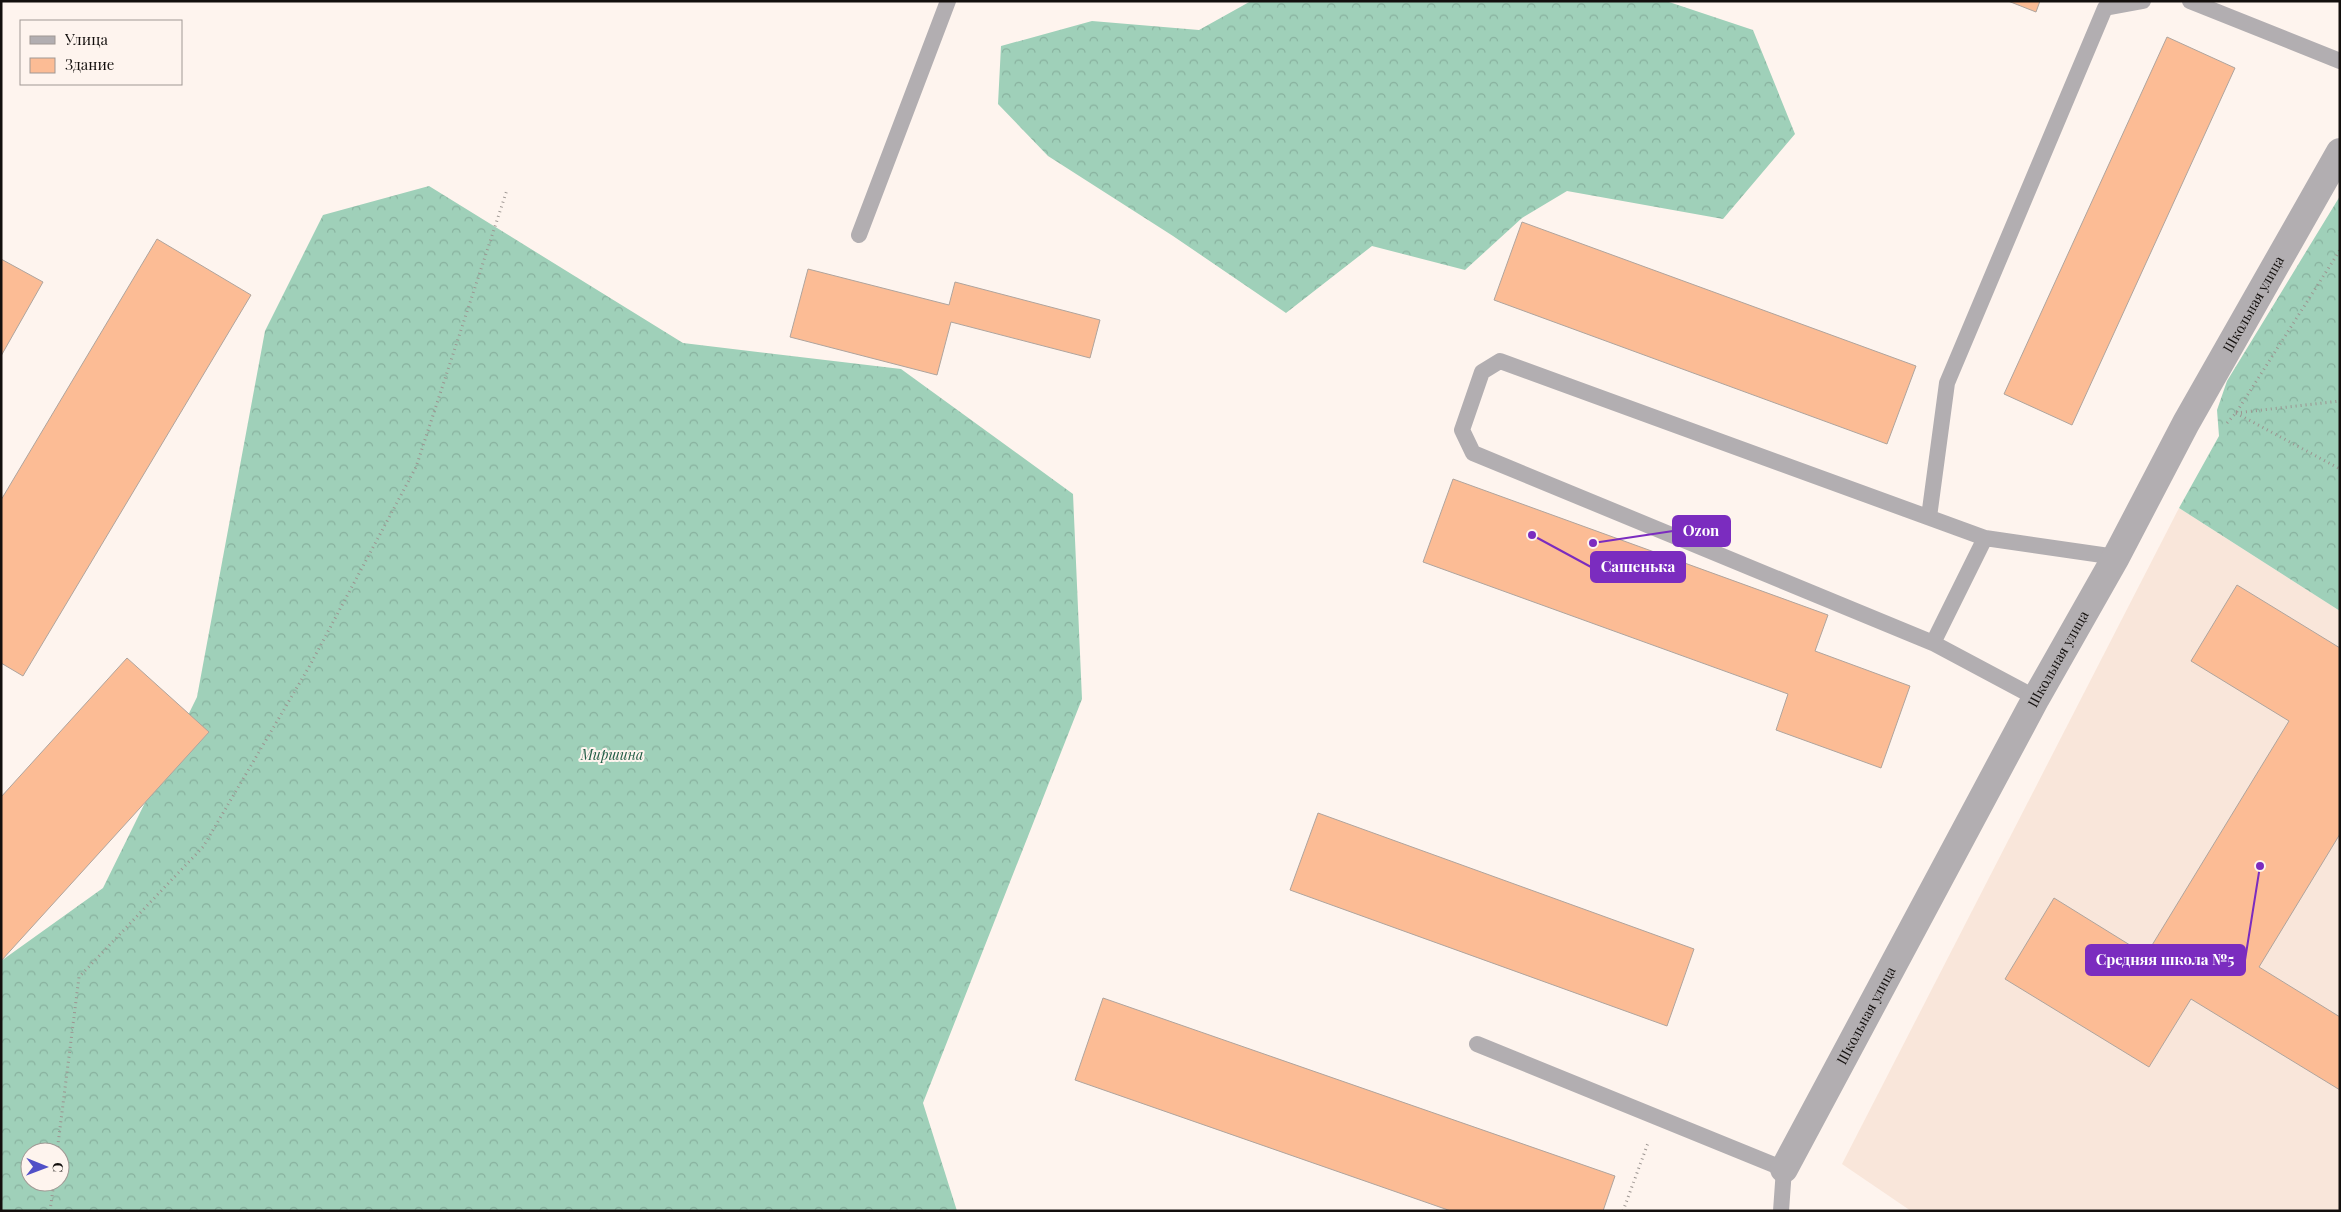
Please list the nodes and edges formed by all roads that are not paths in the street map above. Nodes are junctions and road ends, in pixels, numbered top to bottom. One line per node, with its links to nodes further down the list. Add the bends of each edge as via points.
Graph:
1 (948, 1): 6 (lane)
2 (2143, 1): 7 (lane, via 2105,8 1947,383)
3 (2190, 1): 4 (lane)
4 (2340, 61)
5 (2340, 152): 9 (street, Школьная улица, via 2186,423)
6 (859, 235)
7 (1929, 517): 8 (lane); 10 (lane, via 1500,361 1482,372 1462,430 1473,453)
8 (1985, 538): 9 (lane); 10 (lane)
9 (2116, 557): 11 (street, Школьная улица)
10 (1934, 643): 11 (lane)
11 (2036, 698): 13 (street, Школьная улица)
12 (1477, 1044): 13 (lane)
13 (1784, 1169): 14 (lane)
14 (1782, 1211)

